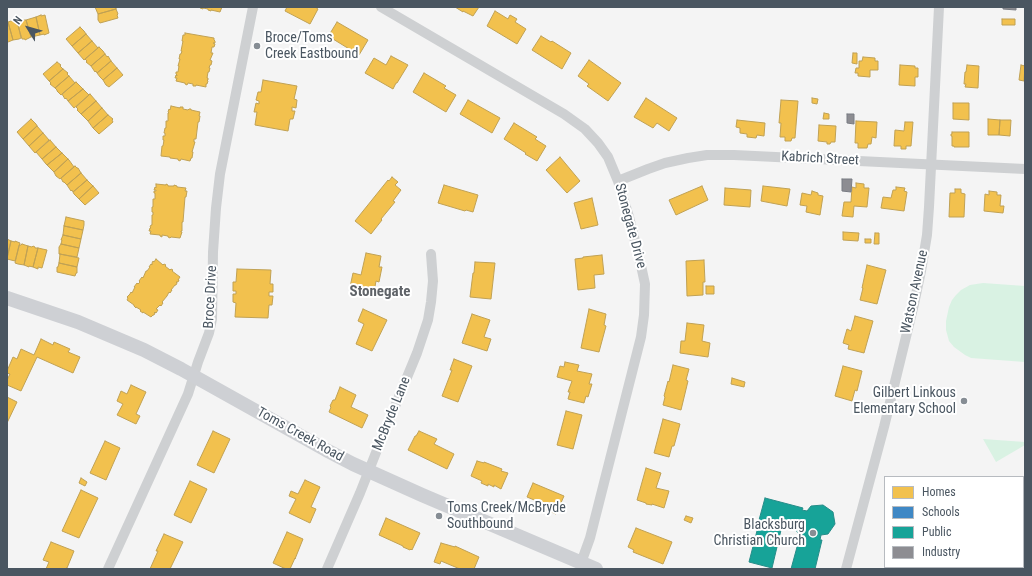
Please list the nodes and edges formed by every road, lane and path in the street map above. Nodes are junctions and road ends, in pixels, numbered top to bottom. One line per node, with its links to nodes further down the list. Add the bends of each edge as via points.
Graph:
1 (253, 7): 9 (street, Broce Drive, via 219,181 213,252 212,319)
2 (382, 7): 6 (street, Stonegate Drive, via 564,114 585,129 608,157)
3 (939, 7): 4 (street, Watson Avenue)
4 (932, 164): 5 (street, Kabrich Street); 6 (street, Kabrich Street, via 707,156 665,163); 15 (street, Watson Avenue, via 927,235 914,304)
5 (1025, 169)
6 (618, 181): 11 (street, Stonegate Drive, via 640,261 644,284 644,315 637,353 590,538)
7 (431, 254): 10 (street, McBryde Lane, via 433,281 428,320)
8 (7, 298): 9 (main road, Toms Creek Road, via 47,310 100,331)
9 (194, 376): 10 (main road, Toms Creek Road); 12 (street, Broce Drive)
10 (369, 472): 11 (main road, Toms Creek Road); 13 (street, McBryde Lane)
11 (581, 563): 14 (main road, Toms Creek Road)
12 (108, 569)
13 (327, 569)
14 (596, 569)
15 (846, 569)

